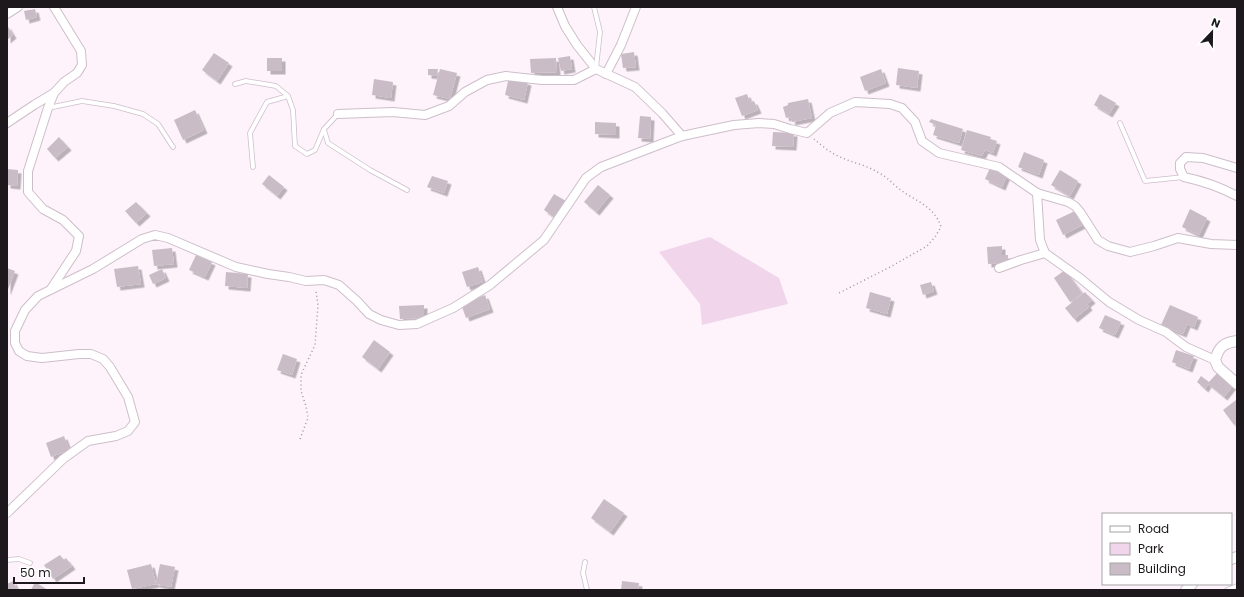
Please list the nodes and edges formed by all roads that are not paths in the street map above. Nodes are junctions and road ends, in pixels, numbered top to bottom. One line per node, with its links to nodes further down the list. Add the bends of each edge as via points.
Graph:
1 (18, 7): 6 (street)
2 (54, 7): 10 (street, via 81,51 82,65 77,73)
3 (557, 7): 7 (street, via 564,26)
4 (594, 7): 7 (lane, via 600,32)
5 (636, 7): 8 (street)
6 (7, 14)
7 (596, 69): 8 (street); 13 (street, via 574,80 506,76 487,80 465,92 449,106 425,115 392,112)
8 (606, 74): 17 (street, via 635,87)
9 (234, 84): 11 (lane, via 246,81 276,86)
10 (54, 93): 12 (street); 14 (street)
11 (288, 96): 16 (lane, via 293,110 295,146 306,154 315,150); 19 (lane, via 267,102 250,133)
12 (48, 108): 18 (lane, via 82,101 143,114 158,124); 28 (street, via 28,171 28,192 43,209 63,220 79,236 76,251)
13 (338, 114): 16 (lane)
14 (7, 123)
15 (1120, 123): 21 (lane, via 1145,181)
16 (324, 129): 22 (lane, via 328,144)
17 (682, 136): 23 (street, via 734,125 759,123 774,124 807,133 830,113 855,102 890,104 902,108 916,122 922,141 939,153 999,167); 28 (street, via 602,167 586,178 544,240 490,285 453,308 417,324 399,325 381,320 369,314 339,286 324,280 306,281 236,267 155,235 142,239 93,269)
18 (173, 147)
19 (253, 167)
20 (1237, 168): 21 (street, via 1204,158 1186,157 1180,164)
21 (1184, 177): 24 (street, via 1202,181)
22 (407, 190)
23 (1037, 192): 25 (street, via 1075,206 1098,240 1108,246 1130,252 1178,238 1210,244); 26 (street, via 1040,240)
24 (1237, 196)
25 (1237, 245)
26 (1045, 253): 27 (street); 30 (street, via 1109,302 1166,332 1186,347)
27 (999, 268)
28 (49, 291): 32 (street, via 38,296 25,310 15,331 15,343 19,351 27,356 42,358 91,354 103,359 128,397 135,422 128,431 88,441 62,459)
29 (1237, 341): 30 (street, via 1227,343 1217,353)
30 (1215, 360): 31 (street, via 1218,367)
31 (1237, 384)
32 (7, 513)
33 (7, 560): 35 (lane, via 19,559)
34 (584, 562): 37 (lane, via 583,573)
35 (30, 563)
36 (1237, 586): 38 (lane)
37 (587, 590)
38 (1227, 590)

